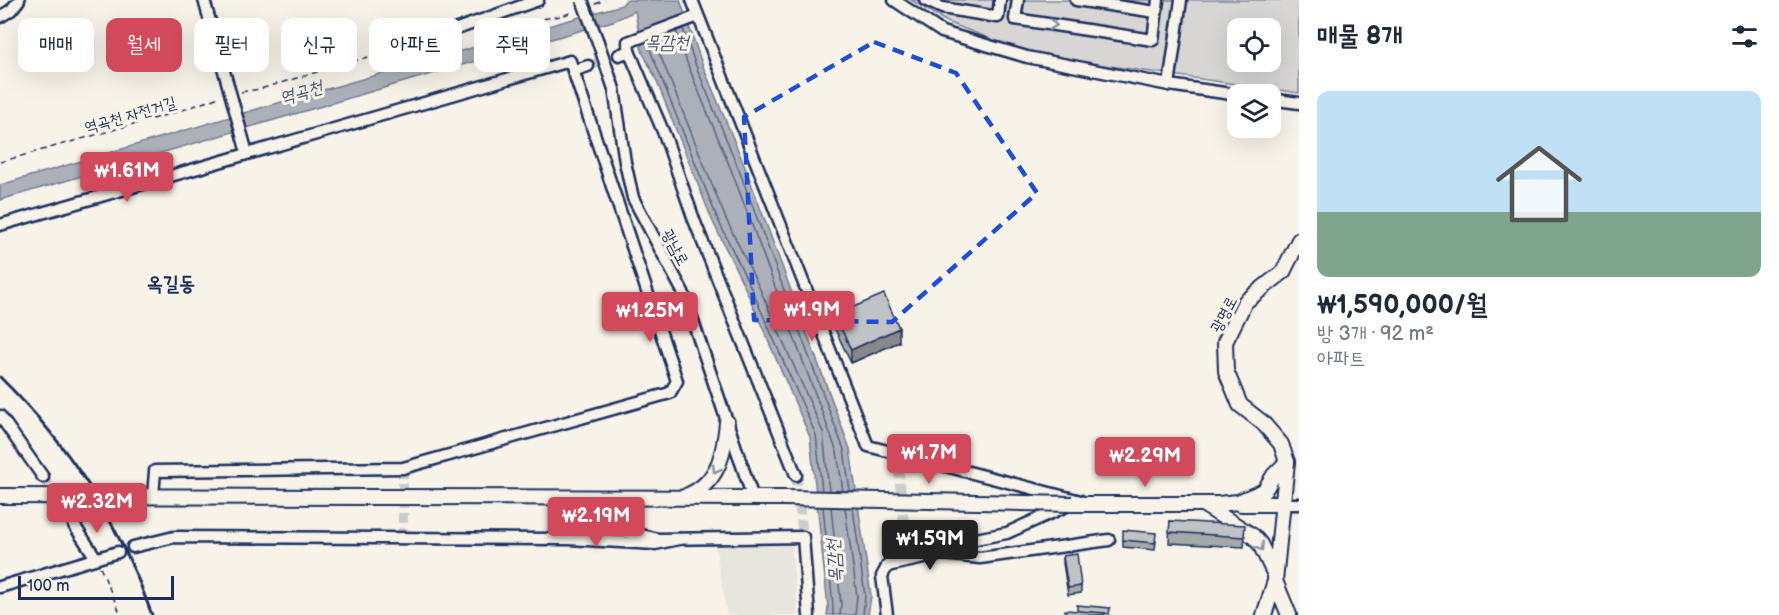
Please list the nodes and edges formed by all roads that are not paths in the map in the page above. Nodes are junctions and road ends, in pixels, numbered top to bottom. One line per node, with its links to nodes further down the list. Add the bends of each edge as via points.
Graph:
1 (19, 0): 15 (street)
2 (204, 0): 23 (street)
3 (538, 0): 16 (street)
4 (582, 0): 27 (street, 광남로, bridge, via 614,89 633,198 683,292)
5 (692, 0): 14 (street)
6 (894, 0): 19 (street, via 942,32 1027,57)
7 (925, 0): 8 (street, via 942,8 998,17)
8 (1000, 0)
9 (1018, 0): 13 (street, one-way to 13, via 1015,19 1153,40)
10 (1076, 0): 13 (street)
11 (1158, 0): 13 (street)
12 (1181, 0): 19 (street)
13 (1156, 12)
14 (698, 16): 29 (street, via 626,49 665,136 694,220); 37 (street, via 868,446)
15 (0, 17)
16 (462, 27)
17 (588, 66): 18 (street)
18 (573, 71): 23 (street, via 570,61); 32 (street, via 677,381 670,393 403,468 156,471)
19 (1169, 85): 20 (street)
20 (1227, 93)
21 (1281, 101): 22 (street)
22 (1299, 104)
23 (247, 153): 24 (street)
24 (0, 225)
25 (1299, 240): 28 (main road, 광명로, via 1283,272 1245,302 1225,342 1226,371 1240,405 1281,444)
26 (0, 416): 30 (street)
27 (727, 422): 34 (main road, one-way to 34, via 724,452 715,472 701,489); 35 (street, 광남로)
28 (1287, 462): 39 (main road, via 1264,491 1238,502); 40 (main road)
29 (796, 475)
30 (44, 477)
31 (0, 496): 32 (main road)
32 (153, 496): 33 (main road)
33 (617, 498): 34 (main road); 43 (street)
34 (678, 498): 35 (main road)
35 (753, 498): 36 (main road, bridge)
36 (1072, 504): 37 (main road); 47 (street, via 1007,533)
37 (1093, 504): 38 (main road)
38 (1202, 504): 39 (main road); 53 (main road, one-way to 53, via 1260,544)
39 (1218, 504): 40 (main road)
40 (1284, 504): 41 (street); 53 (main road)
41 (1299, 504)
42 (74, 525): 51 (street)
43 (618, 530): 44 (street); 45 (street, via 658,539)
44 (569, 539): 45 (street, via 655,544); 48 (street, via 174,537)
45 (679, 539): 55 (street, via 803,537)
46 (1109, 540): 50 (street, via 980,558)
47 (952, 543): 50 (street); 52 (street, via 938,546 905,534)
48 (133, 547)
49 (118, 552): 51 (street)
50 (943, 554): 52 (street)
51 (96, 558): 54 (street)
52 (887, 566): 56 (street, via 882,576)
53 (1275, 578): 57 (main road); 58 (main road)
54 (0, 587)
55 (809, 615)
56 (887, 615)
57 (1264, 615)
58 (1289, 615)

